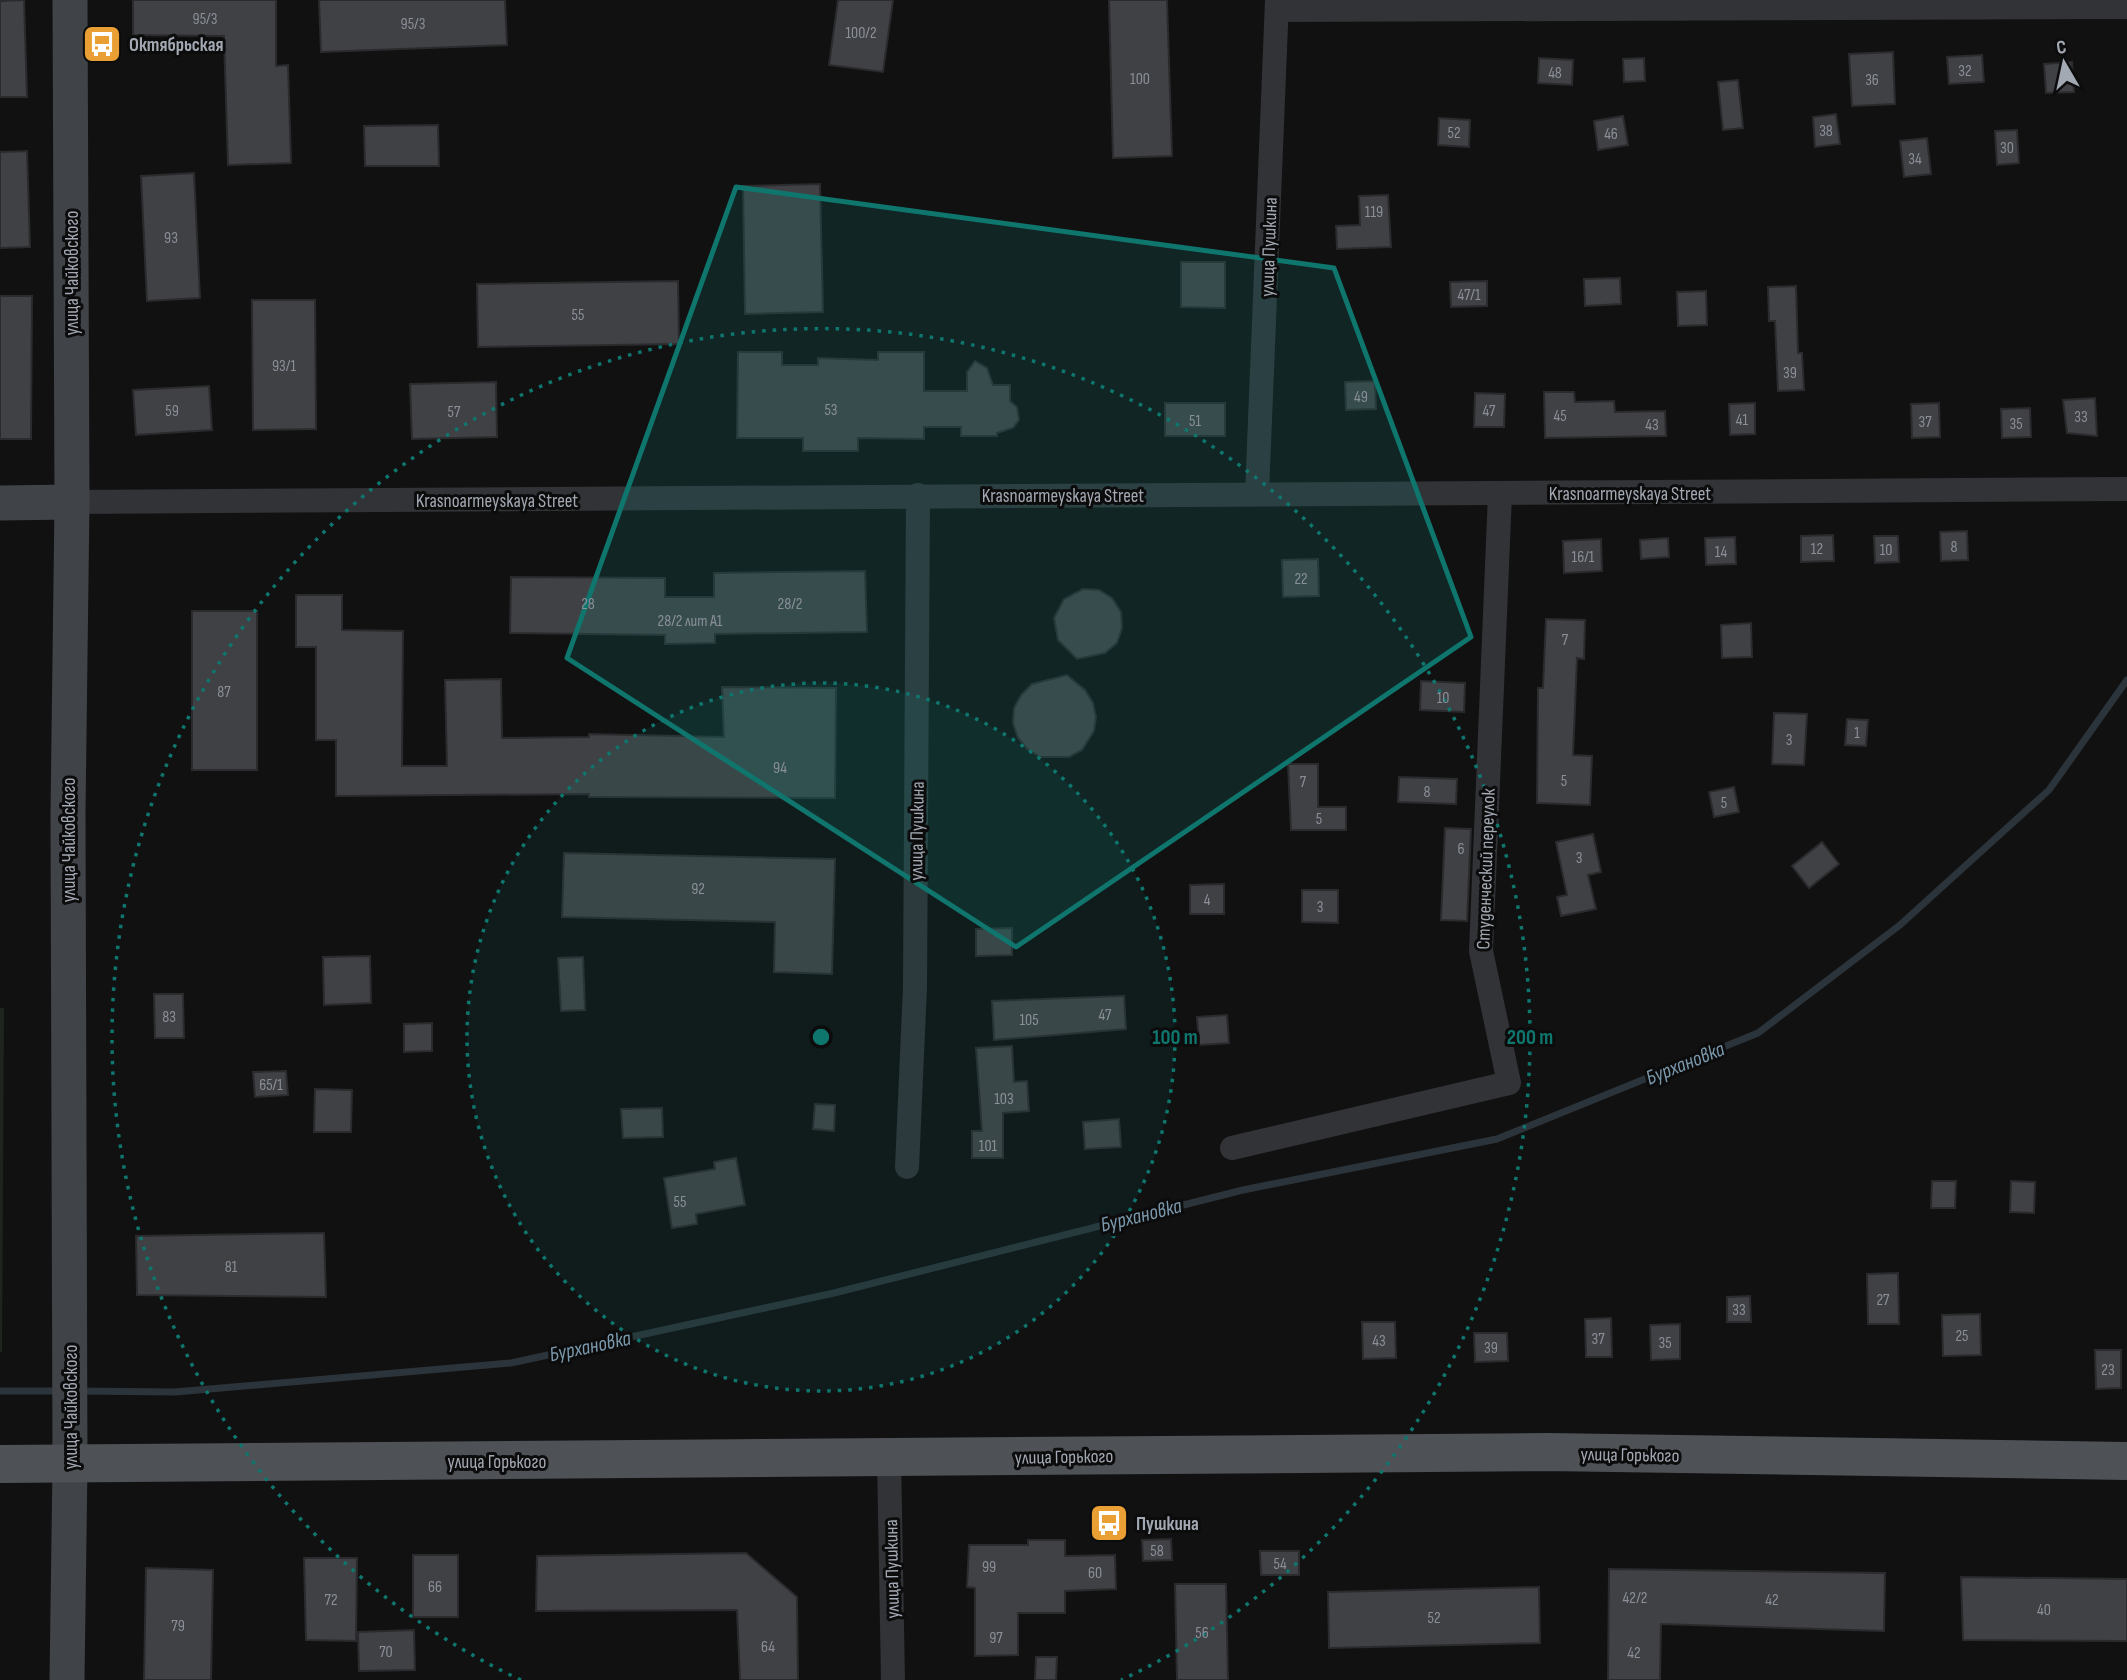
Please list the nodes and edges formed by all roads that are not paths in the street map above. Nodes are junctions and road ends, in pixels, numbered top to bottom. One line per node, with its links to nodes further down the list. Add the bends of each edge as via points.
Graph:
1 (70, 0): 8 (main road, улица Чайковского)
2 (1277, 5): 3 (street); 5 (street, улица Пушкина)
3 (2127, 7)
4 (2127, 489): 6 (street, Krasnoarmeyskaya Street)
5 (1257, 494): 6 (street, Krasnoarmeyskaya Street); 7 (street, Krasnoarmeyskaya Street)
6 (1500, 494): 10 (street, Студенческий переулок, via 1481,951 1509,1083)
7 (918, 495): 8 (street, Krasnoarmeyskaya Street); 11 (street, улица Пушкина, via 915,987)
8 (72, 502): 9 (main road, Krasnoarmeyskaya Street); 15 (main road, улица Чайковского)
9 (0, 503)
10 (1232, 1148)
11 (907, 1167)
12 (889, 1458): 13 (main road, улица Горького, via 1546,1452); 15 (main road, улица Горького); 17 (street, улица Пушкина)
13 (2127, 1461)
14 (0, 1464): 15 (main road, улица Горького)
15 (70, 1465): 16 (main road, улица Чайковского)
16 (67, 1680)
17 (893, 1680)

